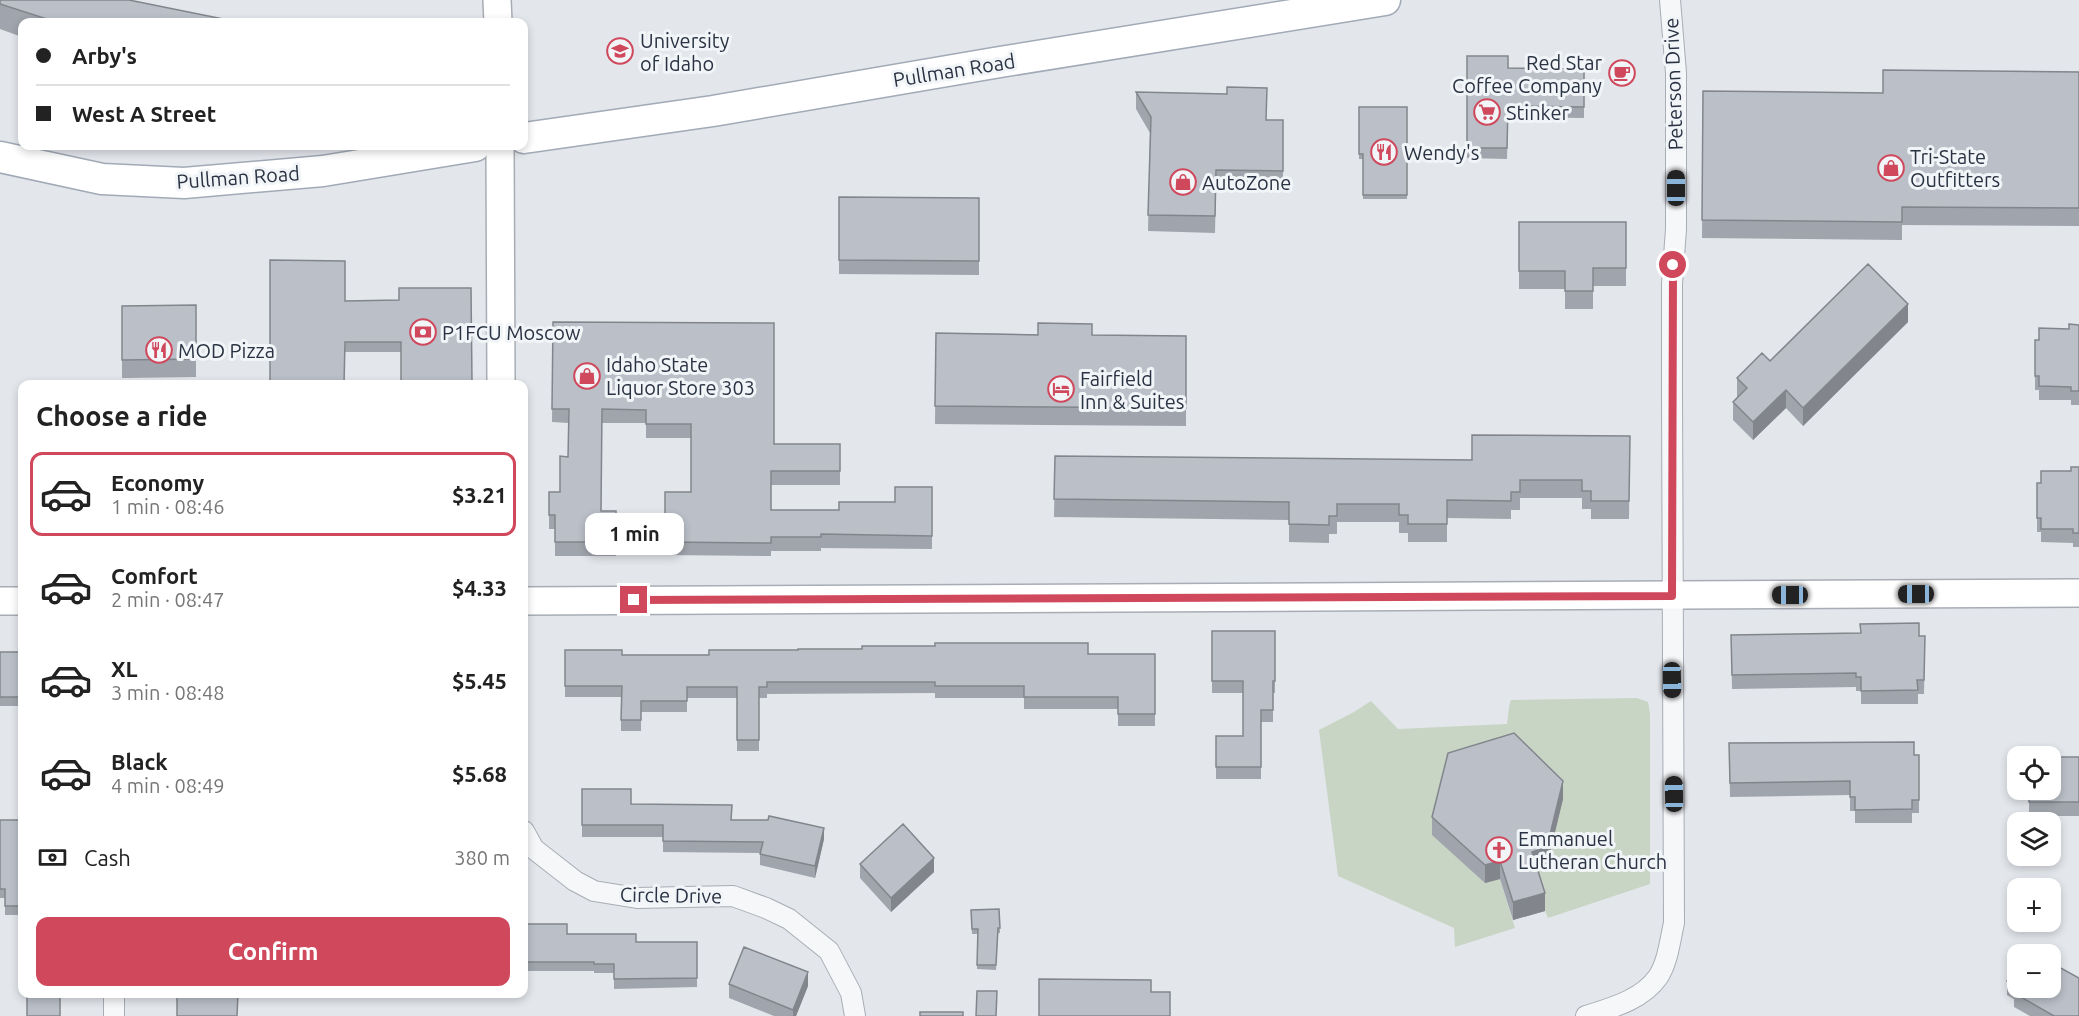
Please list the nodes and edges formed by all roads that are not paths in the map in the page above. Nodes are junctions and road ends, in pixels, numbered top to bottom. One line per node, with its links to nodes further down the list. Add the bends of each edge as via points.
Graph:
1 (497, 0): 4 (street)
2 (1384, 0): 5 (main road, Pullman Road, via 713,111)
3 (1670, 0): 11 (street, Peterson Drive, via 1676,73)
4 (498, 18)
5 (528, 137)
6 (451, 150): 8 (main road, Pullman Road, via 323,171 184,183 102,179)
7 (500, 150): 9 (street)
8 (0, 157)
9 (501, 380)
10 (2079, 593): 11 (street)
11 (1672, 596): 13 (street); 19 (street, Peterson Drive, via 1674,923 1668,953 1659,976 1642,993)
12 (18, 601): 14 (street)
13 (528, 601)
14 (0, 602)
15 (528, 838): 18 (street, Circle Drive, via 534,849 575,882 594,891 638,898 733,896 789,919 829,951 851,993)
16 (114, 998): 17 (street)
17 (114, 1016)
18 (855, 1016)
19 (1586, 1016)

